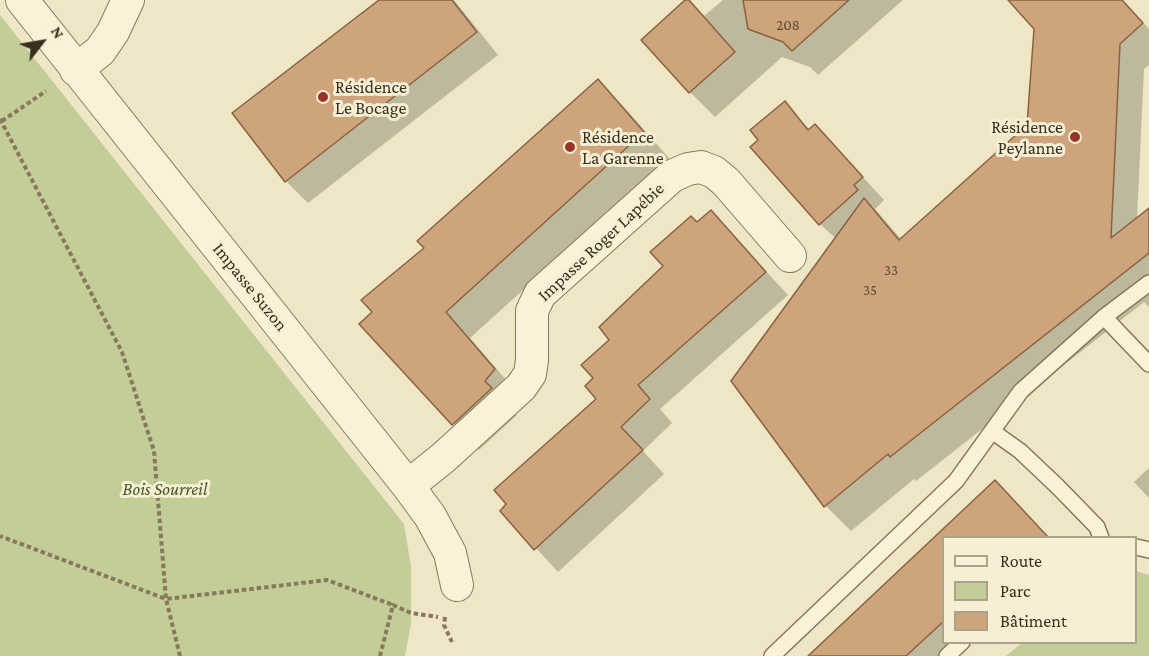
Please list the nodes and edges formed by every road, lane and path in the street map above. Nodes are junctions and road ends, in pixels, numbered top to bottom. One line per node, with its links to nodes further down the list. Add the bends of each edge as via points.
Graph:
1 (22, 0): 3 (street, Impasse Suzon)
2 (128, 0): 3 (street, via 100,51)
3 (76, 70): 4 (path); 10 (street, Impasse Suzon)
4 (1, 120): 14 (path, via 122,352 154,451)
5 (790, 256): 10 (street, Impasse Roger Lapébie, via 714,172 700,167 672,176 540,294 532,311 530,374 443,458)
6 (1149, 283): 7 (lane)
7 (1104, 317): 8 (lane); 9 (lane, via 1021,391)
8 (1149, 364)
9 (992, 431): 12 (lane, via 1057,486 1097,527); 20 (lane, via 956,481)
10 (408, 486): 13 (street, Impasse Suzon, via 450,553)
11 (0, 536): 14 (path)
12 (1101, 536)
13 (457, 585)
14 (166, 599): 15 (path, via 327,580); 18 (path)
15 (393, 605): 16 (path, via 411,613 444,618); 19 (path)
16 (452, 642)
17 (960, 644): 21 (lane)
18 (180, 656)
19 (380, 656)
20 (772, 656)
21 (947, 656)

